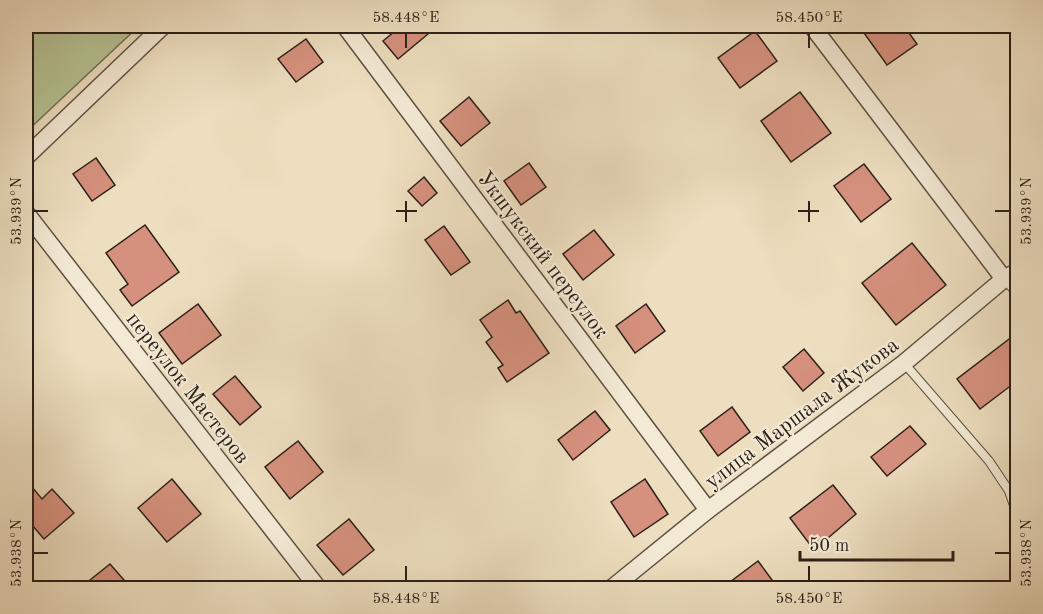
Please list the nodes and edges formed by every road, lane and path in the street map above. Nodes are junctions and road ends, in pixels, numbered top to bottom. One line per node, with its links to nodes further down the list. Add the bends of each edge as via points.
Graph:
1 (163, 26): 4 (street)
2 (345, 26): 9 (street, Укшукский переулок)
3 (812, 26): 6 (street)
4 (26, 157)
5 (26, 213): 11 (street, переулок Мастеров)
6 (1011, 275): 7 (lane); 8 (street, улица Маршала Жукова)
7 (1017, 294)
8 (904, 363): 9 (street, улица Маршала Жукова); 10 (lane, via 989,461 1009,491)
9 (708, 510): 12 (street, улица Маршала Жукова)
10 (1017, 517)
11 (318, 588)
12 (612, 588)

